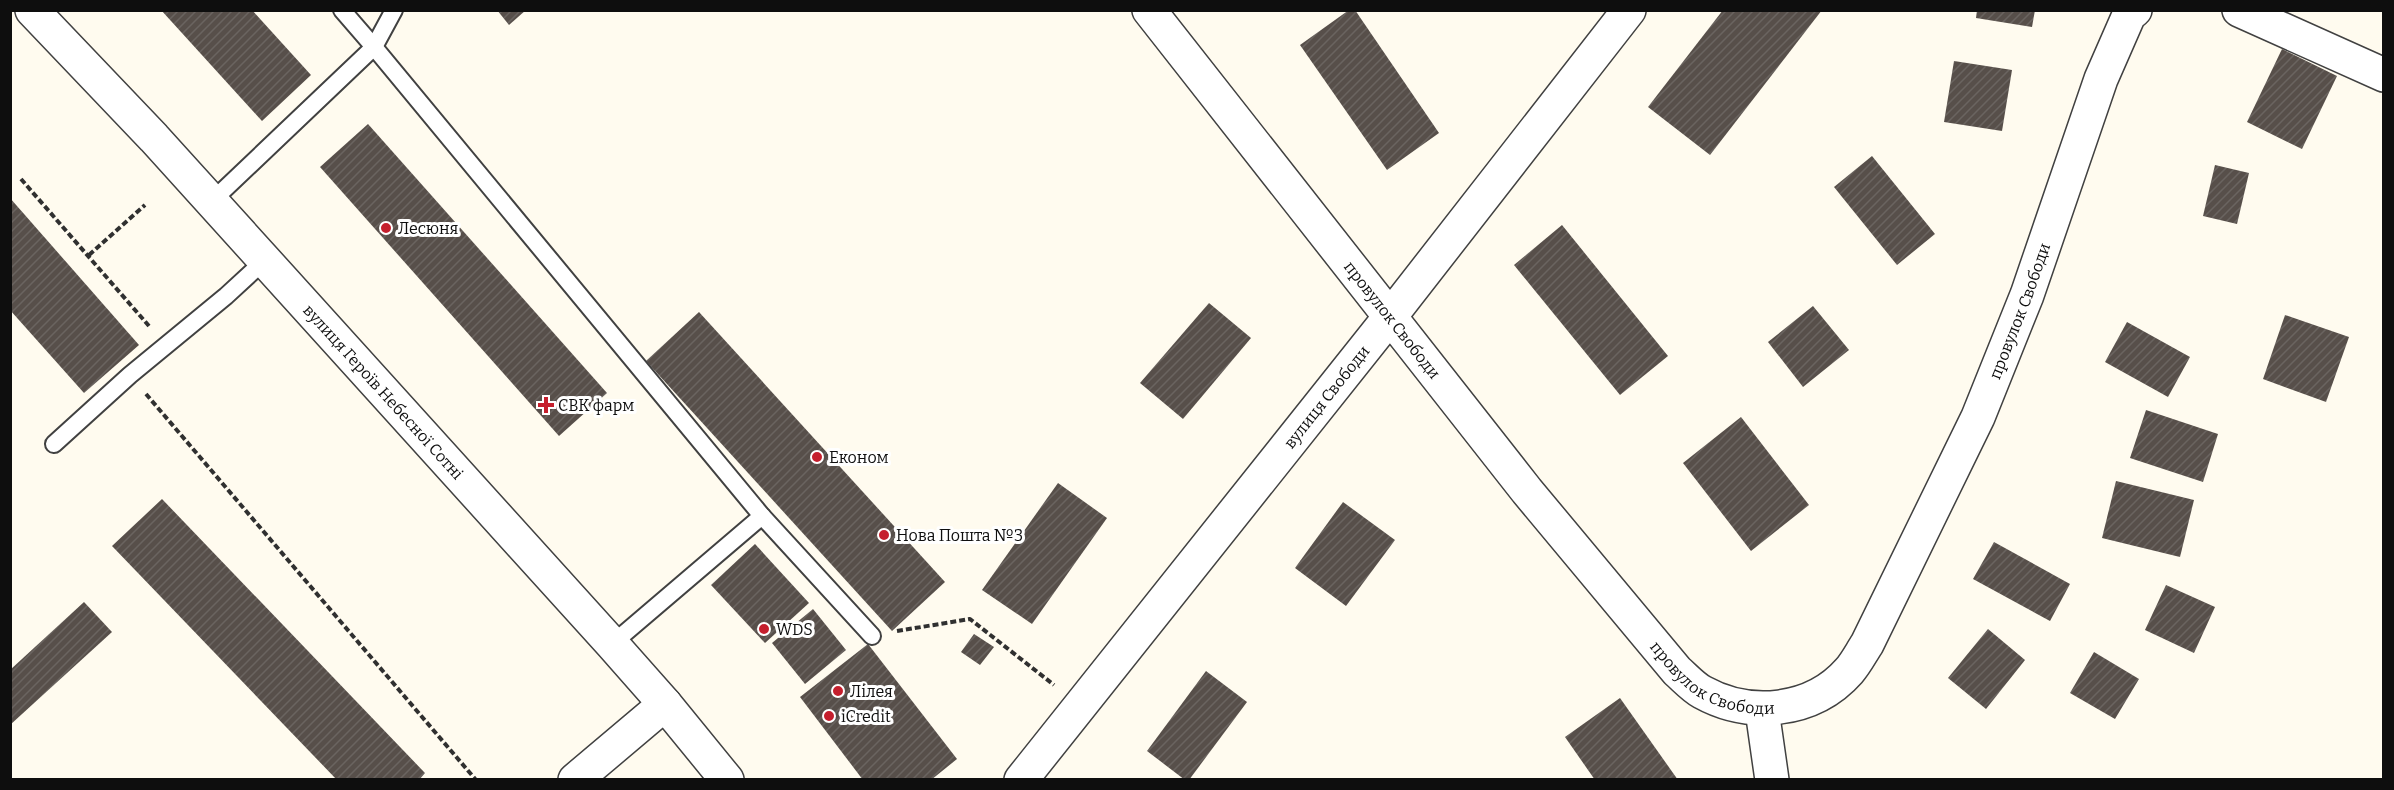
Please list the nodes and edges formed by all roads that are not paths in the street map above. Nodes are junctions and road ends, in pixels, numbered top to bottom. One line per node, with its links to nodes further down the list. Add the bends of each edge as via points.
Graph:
1 (32, 10): 10 (street, вулиця Героїв Небесної Сотні)
2 (342, 10): 8 (lane)
3 (393, 10): 8 (lane)
4 (1149, 10): 12 (street, провулок Свободи)
5 (1629, 10): 12 (street, вулиця Свободи)
6 (2135, 10): 18 (street, провулок Свободи, via 2129,15 2101,79 2027,295 1978,417 1867,644 1849,671 1824,692 1794,705)
7 (2239, 10): 9 (street)
8 (374, 47): 10 (lane); 14 (lane)
9 (2384, 75)
10 (211, 202): 11 (street, вулиця Героїв Небесної Сотні)
11 (264, 261): 13 (lane); 16 (street, вулиця Героїв Небесної Сотні)
12 (1389, 318): 18 (street, провулок Свободи, via 1677,671 1700,691 1730,705); 21 (street, вулиця Свободи)
13 (54, 444)
14 (762, 516): 15 (lane); 16 (lane)
15 (872, 636)
16 (612, 644): 17 (street, вулиця Героїв Небесної Сотні)
17 (665, 704): 19 (street); 20 (street, вулиця Героїв Небесної Сотні)
18 (1762, 710): 22 (street)
19 (575, 780)
20 (727, 780)
21 (1021, 780)
22 (1772, 780)

